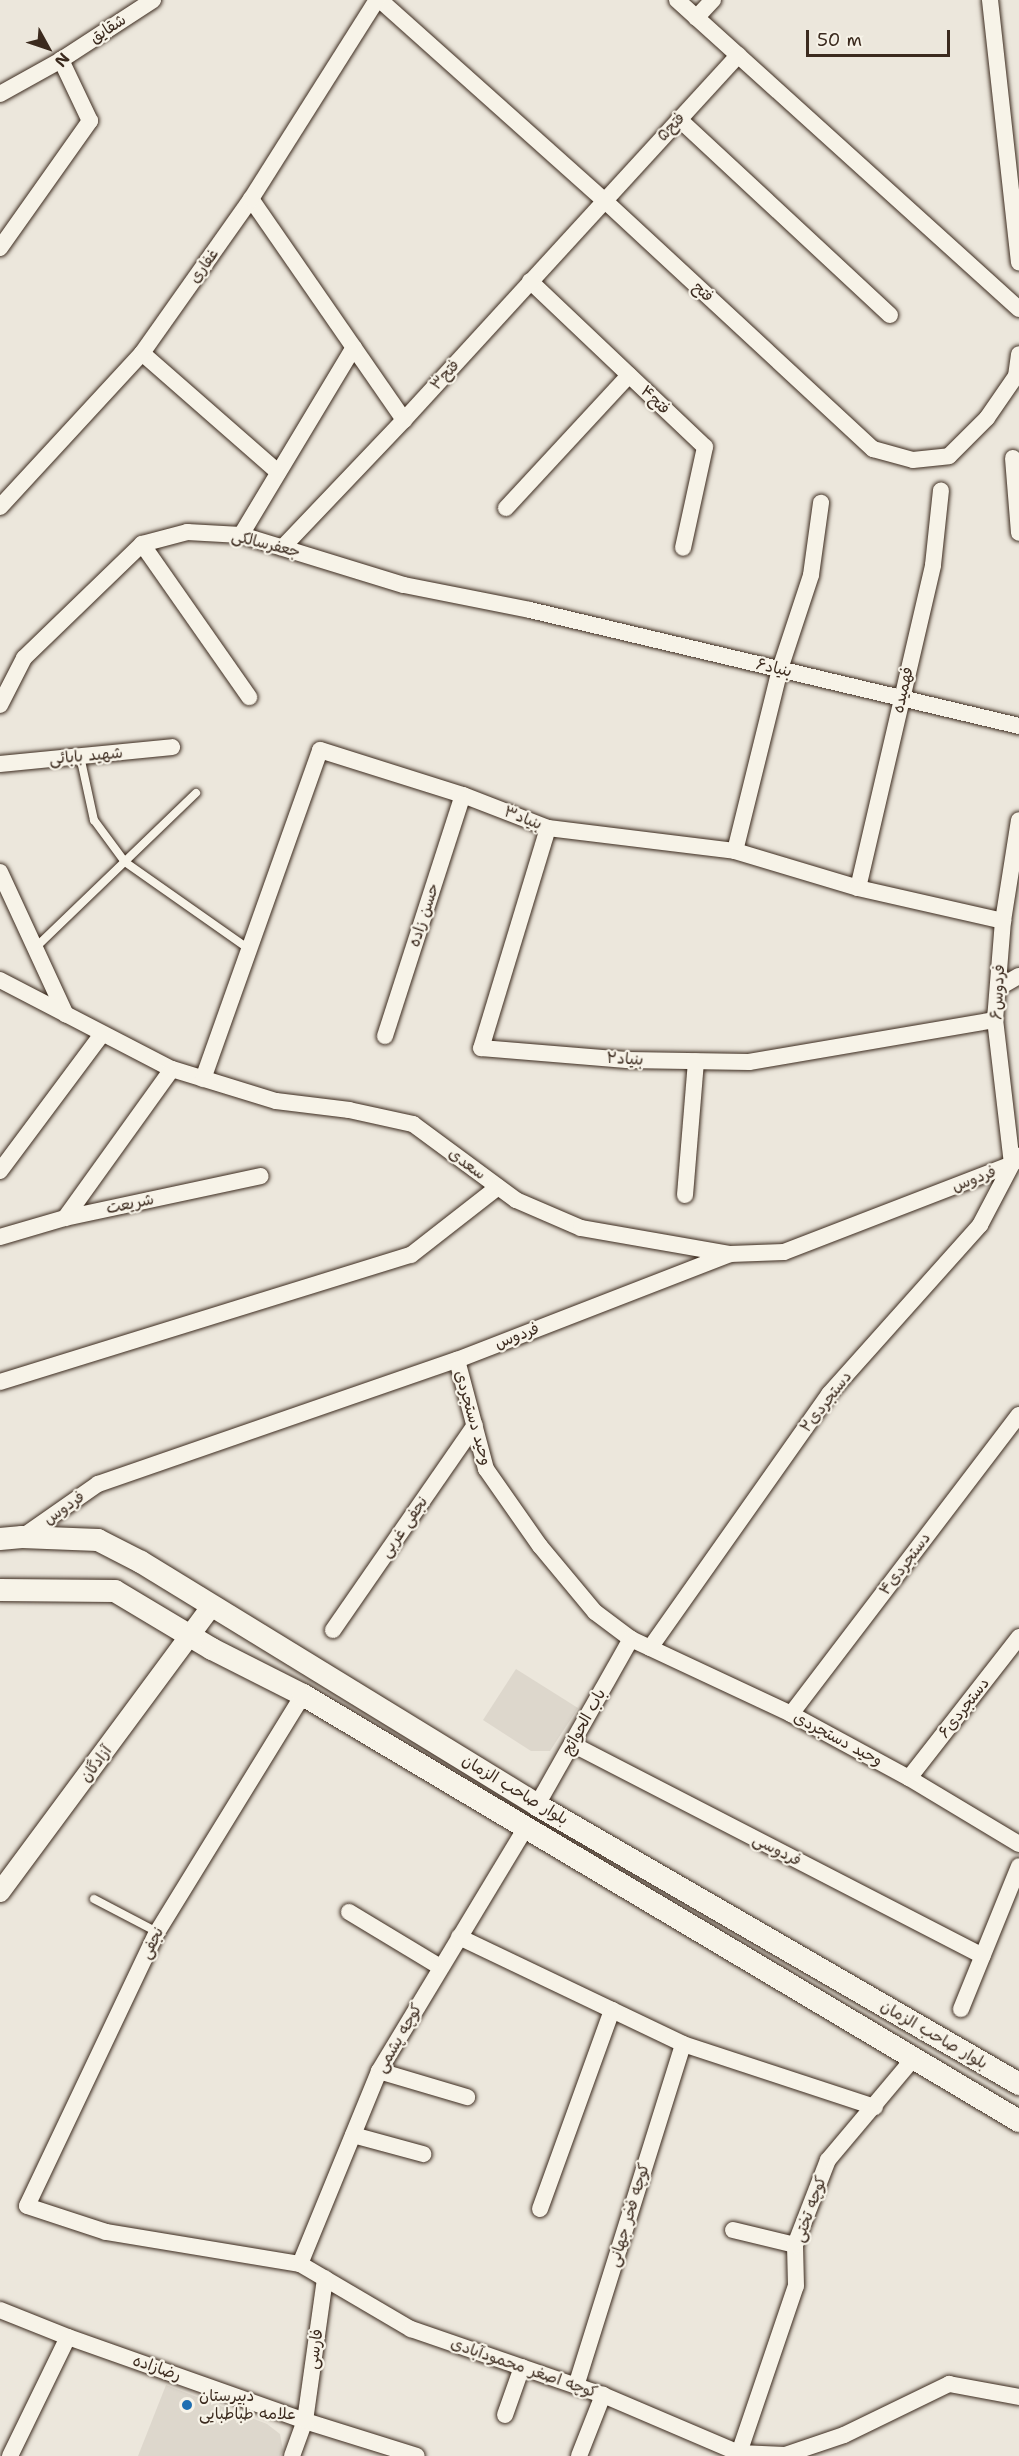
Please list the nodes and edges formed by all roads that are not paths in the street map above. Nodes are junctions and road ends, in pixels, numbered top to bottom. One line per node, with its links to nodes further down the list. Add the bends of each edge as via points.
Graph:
1 (153, 0): 8 (street, شقایق)
2 (378, 0): 12 (street, غفاری); 13 (street, فتح)
3 (677, 0): 6 (street)
4 (712, 0): 6 (street)
5 (990, 0): 11 (street)
6 (696, 18): 7 (street)
7 (738, 55): 10 (street, فتح۵); 17 (street)
8 (61, 60): 9 (street, شقایق); 14 (street, via 90,121)
9 (0, 94)
10 (679, 118): 13 (street, فتح۵); 18 (street)
11 (1016, 190): 15 (street)
12 (251, 199): 19 (street); 20 (street, غفاری)
13 (604, 200): 16 (street, فتح۳); 21 (street, فتح, via 873,449 913,460 949,456 987,418 1016,376)
14 (0, 248)
15 (1019, 262)
16 (530, 281): 22 (street, فتح۴); 23 (street, فتح۳)
17 (1019, 309)
18 (890, 315)
19 (354, 347): 23 (street); 25 (street)
20 (142, 353): 25 (street); 28 (street, غفاری)
21 (1019, 354)
22 (629, 375): 29 (street); 34 (street, فتح۴, via 705,447)
23 (404, 420): 33 (street, فتح۳)
24 (1014, 458): 30 (street)
25 (278, 472): 31 (street)
26 (941, 490): 38 (street, فهمیده, via 933,565)
27 (820, 503): 36 (street, via 811,575)
28 (0, 507)
29 (506, 508)
30 (1019, 533)
31 (241, 535): 32 (street, جعفرسالکی, via 188,532); 33 (street, جعفرسالکی)
32 (141, 544): 37 (street); 39 (street, جعفرسالکی, via 24,658)
33 (283, 547): 35 (street, جعفرسالکی, via 404,585)
34 (683, 548)
35 (530, 610): 36 (street, بنیاد۶)
36 (780, 669): 38 (street, بنیاد۶); 48 (street)
37 (249, 697)
38 (901, 698): 40 (street, بنیاد۶); 51 (street, فهمیده)
39 (0, 705)
40 (1019, 726)
41 (172, 747): 42 (street, شهید بابائی)
42 (80, 756): 43 (street, شهید بابائی); 49 (lane, via 93,819)
43 (0, 764)
44 (196, 793): 49 (lane)
45 (463, 795): 47 (street, بنیاد۳); 56 (street, بنیاد۳, via 320,750); 63 (street, حسن زاده)
46 (1019, 820): 53 (street, فردوس۶)
47 (548, 828): 48 (street, بنیاد۳); 64 (street, بنیاد۲, via 481,1048 627,1060)
48 (735, 851): 51 (street, بنیاد۳)
49 (125, 861): 55 (lane); 56 (lane)
50 (0, 872): 55 (street)
51 (858, 888): 54 (street, بنیاد۳)
52 (1019, 892): 53 (street)
53 (1006, 904): 54 (street, فردوس۶)
54 (1003, 921): 59 (street, فردوس۶)
55 (34, 949): 60 (street)
56 (249, 949): 66 (street)
57 (1019, 976): 59 (street)
58 (0, 980): 60 (street, سعدی)
59 (998, 988): 61 (street, فردوس۶)
60 (66, 1015): 62 (street, سعدی)
61 (995, 1020): 64 (street, بنیاد۲, via 749,1062); 67 (street, فردوس۶)
62 (102, 1034): 65 (street, سعدی); 68 (street)
63 (385, 1036)
64 (696, 1061): 71 (street)
65 (172, 1069): 66 (street, سعدی); 72 (street)
66 (203, 1079): 70 (street, سعدی, via 276,1101 349,1110 413,1124)
67 (1015, 1160): 74 (street, فردوس, via 784,1252); 86 (street, دستجردی۲, via 980,1224 829,1394)
68 (0, 1171)
69 (261, 1176): 72 (street, شریعت)
70 (498, 1187): 74 (street, سعدی, via 516,1200 581,1228); 76 (street, via 411,1255)
71 (685, 1195)
72 (65, 1218): 73 (street, شریعت)
73 (0, 1237)
74 (730, 1254): 75 (street, فردوس)
75 (457, 1360): 78 (street, وحید دستجردی); 79 (street, فردوس, via 98,1484)
76 (0, 1382)
77 (1019, 1415): 88 (street, دستجردی۴)
78 (475, 1425): 82 (street, نجفی غربی); 85 (street, وحید دستجردی, via 486,1469 540,1546 595,1612)
79 (11, 1538): 81 (main road, بلوار صاحب الزمان, via 98,1540)
80 (0, 1590): 83 (main road, بلوار صاحب الزمان, via 115,1591)
81 (212, 1606): 83 (street, آزادگان); 91 (main road, بلوار صاحب الزمان)
82 (333, 1630)
83 (192, 1636): 87 (main road, بلوار صاحب الزمان); 95 (street, آزادگان)
84 (1019, 1637): 90 (street, دستجردی۶)
85 (631, 1639): 86 (street, وحید دستجردی); 89 (street, باب الحوائج)
86 (650, 1648): 88 (street, وحید دستجردی)
87 (303, 1695): 92 (main road, بلوار صاحب الزمان); 98 (street, نجفی)
88 (791, 1714): 90 (street, وحید دستجردی)
89 (572, 1744): 91 (street, باب الحوائج); 100 (street, فردوسی)
90 (909, 1778): 93 (street, وحید دستجردی)
91 (537, 1805): 107 (main road, بلوار صاحب الزمان)
92 (525, 1827): 99 (street, کوچه پشمی); 105 (main road, بلوار صاحب الزمان)
93 (1019, 1844)
94 (1019, 1866): 100 (street)
95 (0, 1892)
96 (94, 1899): 98 (lane)
97 (349, 1912): 101 (street)
98 (156, 1932): 113 (street, نجفی)
99 (459, 1937): 101 (street, کوچه پشمی); 103 (street)
100 (983, 1956): 102 (street)
101 (440, 1967): 106 (street, کوچه پشمی)
102 (961, 2009)
103 (612, 2010): 104 (street); 114 (street)
104 (683, 2044): 109 (street); 122 (street, کوچه فخر جهانی)
105 (914, 2059): 109 (street, کوچه تختی); 110 (main road, بلوار صاحب الزمان)
106 (379, 2071): 108 (street); 111 (street, کوچه پشمی)
107 (1019, 2084)
108 (467, 2097)
109 (875, 2107): 116 (street, کوچه تختی, via 828,2160)
110 (1019, 2121)
111 (353, 2135): 112 (street); 117 (street, کوچه پشمی)
112 (423, 2154)
113 (27, 2206): 117 (street, کوچه اصغر محمودآبادی, via 106,2232)
114 (540, 2209)
115 (733, 2230): 116 (street)
116 (795, 2245): 128 (street, کوچه تختی, via 796,2286)
117 (300, 2264): 118 (street, کوچه اصغر محمودآبادی)
118 (325, 2278): 121 (street, کوچه اصغر محمودآبادی, via 411,2329); 126 (street, فارسی)
119 (0, 2310): 120 (street, رضازاده)
120 (68, 2337): 126 (street, رضازاده); 129 (street)
121 (522, 2367): 122 (street, کوچه اصغر محمودآبادی); 125 (street)
122 (576, 2386): 123 (street, کوچه اصغر محمودآبادی)
123 (603, 2395): 128 (street, کوچه اصغر محمودآبادی); 132 (street)
124 (1019, 2397): 128 (street, کوچه اصغر محمودآبادی, via 949,2384 844,2435 786,2455)
125 (505, 2415)
126 (305, 2421): 127 (street, رضازاده); 130 (street, فارسی)
127 (393, 2452): 131 (street, رضازاده)
128 (739, 2453)
129 (10, 2456)
130 (292, 2456)
131 (417, 2456)
132 (579, 2456)

